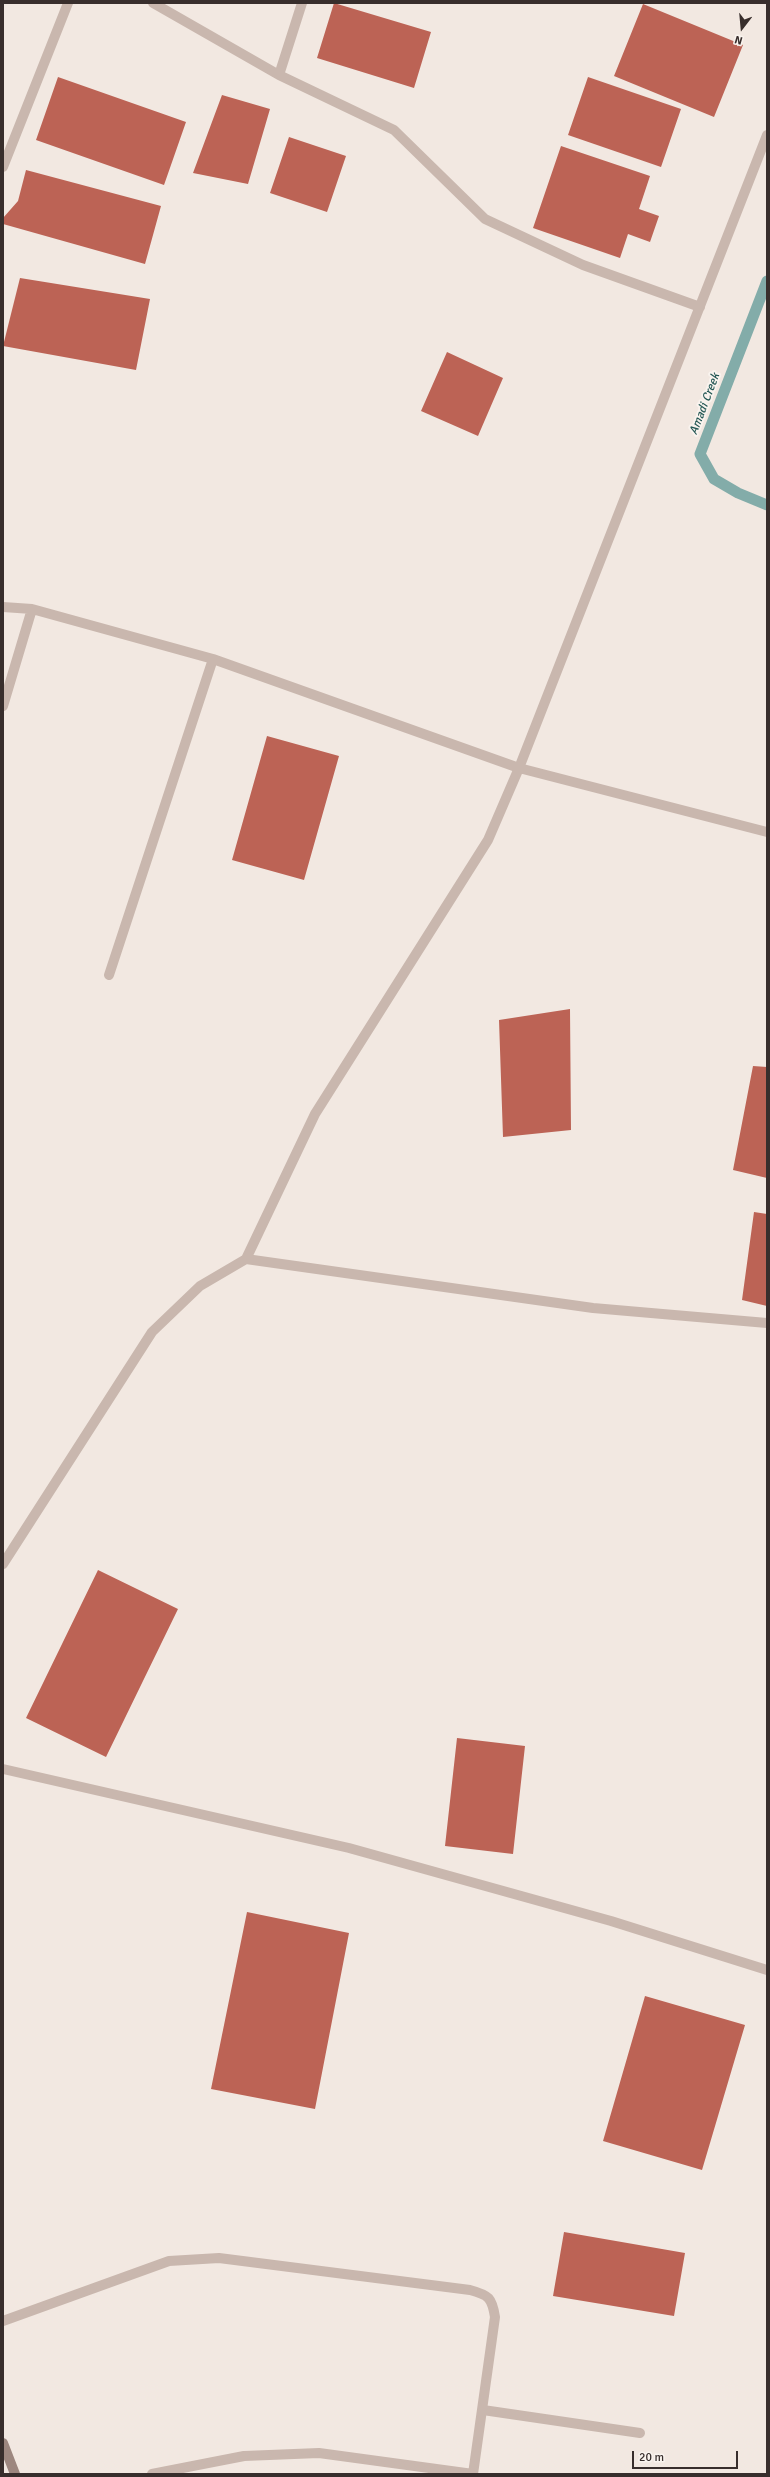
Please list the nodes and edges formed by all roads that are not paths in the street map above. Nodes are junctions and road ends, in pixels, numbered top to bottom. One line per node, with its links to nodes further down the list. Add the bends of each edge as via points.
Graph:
1 (68, 3): 6 (street)
2 (153, 3): 4 (street)
3 (302, 3): 4 (street)
4 (279, 75): 7 (street, via 394,130 485,220 583,265)
5 (767, 135): 7 (street)
6 (3, 167)
7 (700, 307): 12 (street)
8 (3, 607): 9 (street)
9 (32, 609): 10 (street); 11 (street)
10 (213, 658): 12 (street); 14 (street)
11 (3, 706)
12 (519, 768): 13 (street); 15 (street, via 488,840 315,1114)
13 (767, 832)
14 (109, 975)
15 (246, 1259): 16 (street, via 593,1308); 17 (street, via 200,1286 152,1332)
16 (767, 1323)
17 (3, 1564)
18 (3, 1769): 19 (street, via 349,1848)
19 (766, 1967)
20 (3, 2321): 21 (street, via 169,2261 220,2258 470,2290 486,2295 493,2305 495,2317)
21 (483, 2410): 22 (street); 25 (street, via 473,2474 319,2453 244,2456)
22 (640, 2433)
23 (3, 2443): 24 (main road)
24 (15, 2474)
25 (152, 2474)

